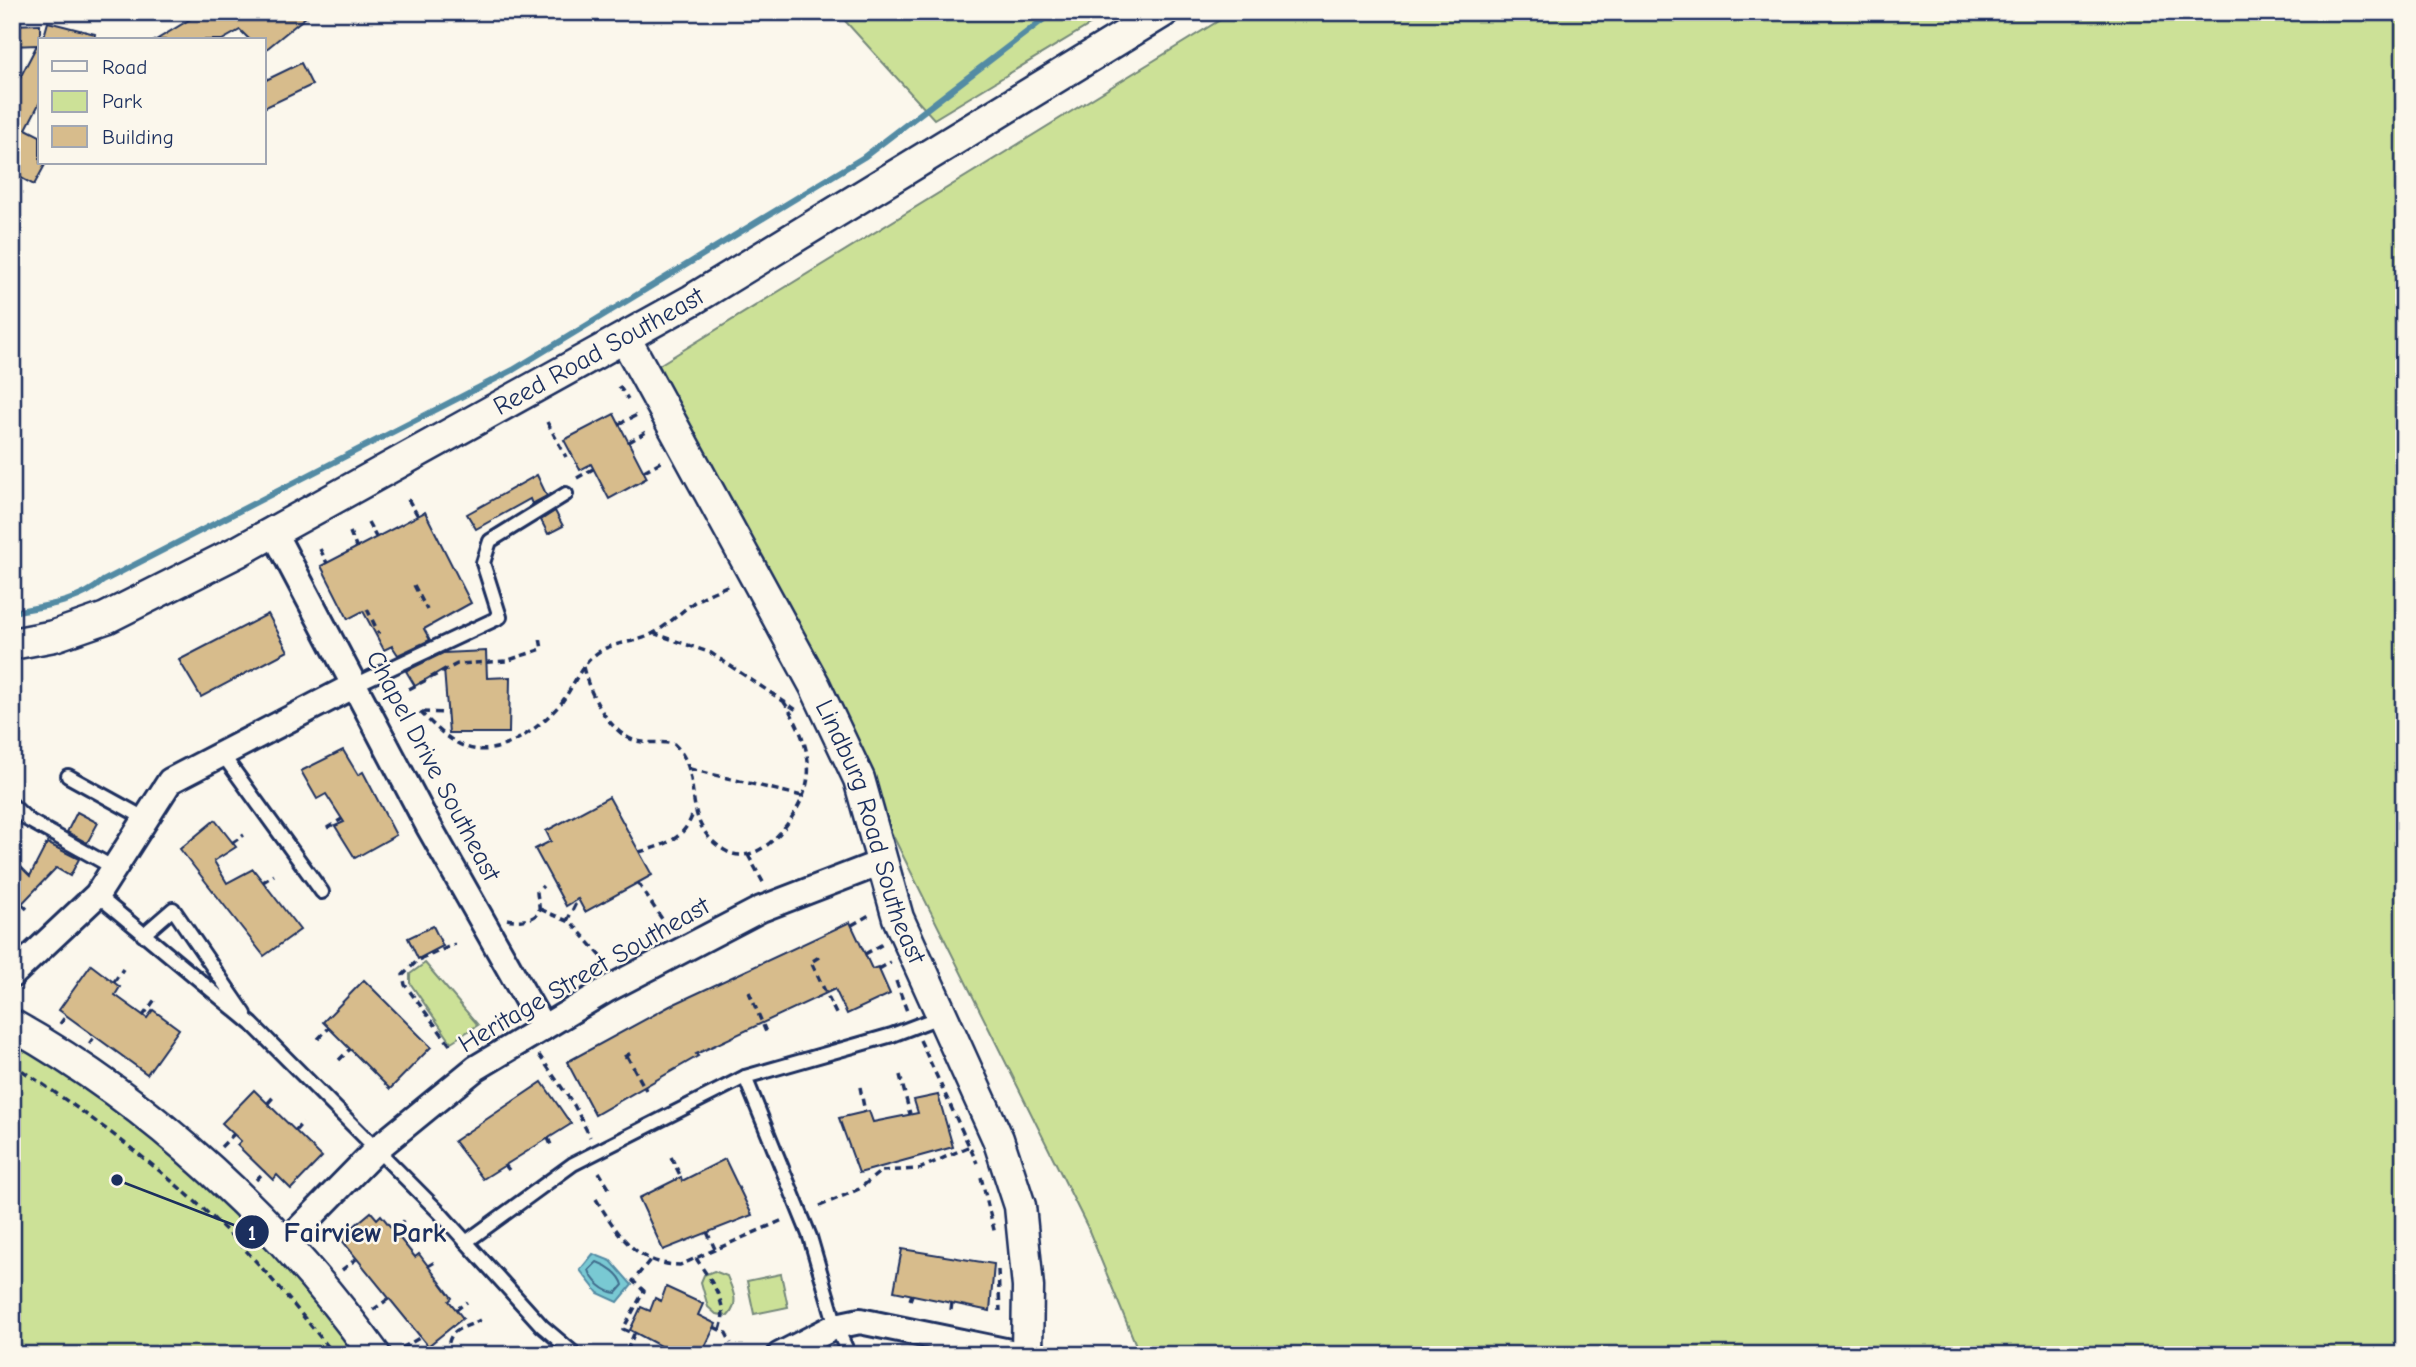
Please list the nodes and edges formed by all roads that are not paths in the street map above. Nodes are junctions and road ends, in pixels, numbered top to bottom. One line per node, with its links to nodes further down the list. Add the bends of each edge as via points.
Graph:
1 (1163, 12): 2 (street, Reed Road Southeast)
2 (625, 338): 4 (street, Reed Road Southeast); 11 (street, Lindburg Road Southeast, via 816,686 859,779)
3 (566, 494): 6 (lane, via 490,541 483,563 500,617)
4 (273, 531): 5 (street, Reed Road Southeast, via 106,618); 6 (street, Chapel Drive Southeast)
5 (12, 644)
6 (355, 685): 7 (street); 20 (street, Chapel Drive Southeast, via 475,907)
7 (222, 754): 10 (street, via 170,780); 13 (lane)
8 (68, 776): 10 (lane)
9 (12, 805): 12 (lane, via 28,820)
10 (146, 819): 12 (street)
11 (883, 862): 17 (street, Lindburg Road Southeast, via 898,918); 20 (street, Heritage Street Southeast, via 775,904 683,950 620,983)
12 (114, 868): 14 (street)
13 (322, 892)
14 (97, 895): 15 (lane); 16 (street)
15 (143, 935): 18 (lane); 18 (lane, via 173,909)
16 (12, 975)
17 (942, 1016): 21 (lane); 30 (street, Lindburg Road Southeast, via 998,1139 1020,1206 1028,1287)
18 (252, 1024): 22 (lane)
19 (12, 1025): 24 (street, via 92,1076 163,1130)
20 (539, 1037): 22 (street, Heritage Street Southeast, via 477,1068)
21 (745, 1077): 23 (lane, via 573,1164); 25 (lane, via 810,1237)
22 (378, 1147): 23 (lane); 24 (street, Heritage Street Southeast)
23 (466, 1242): 27 (lane, via 542,1326)
24 (284, 1244): 26 (street)
25 (836, 1326): 28 (street); 29 (lane); 30 (street, via 860,1321)
26 (388, 1352)
27 (576, 1355)
28 (779, 1355)
29 (849, 1355)
30 (1026, 1355)

